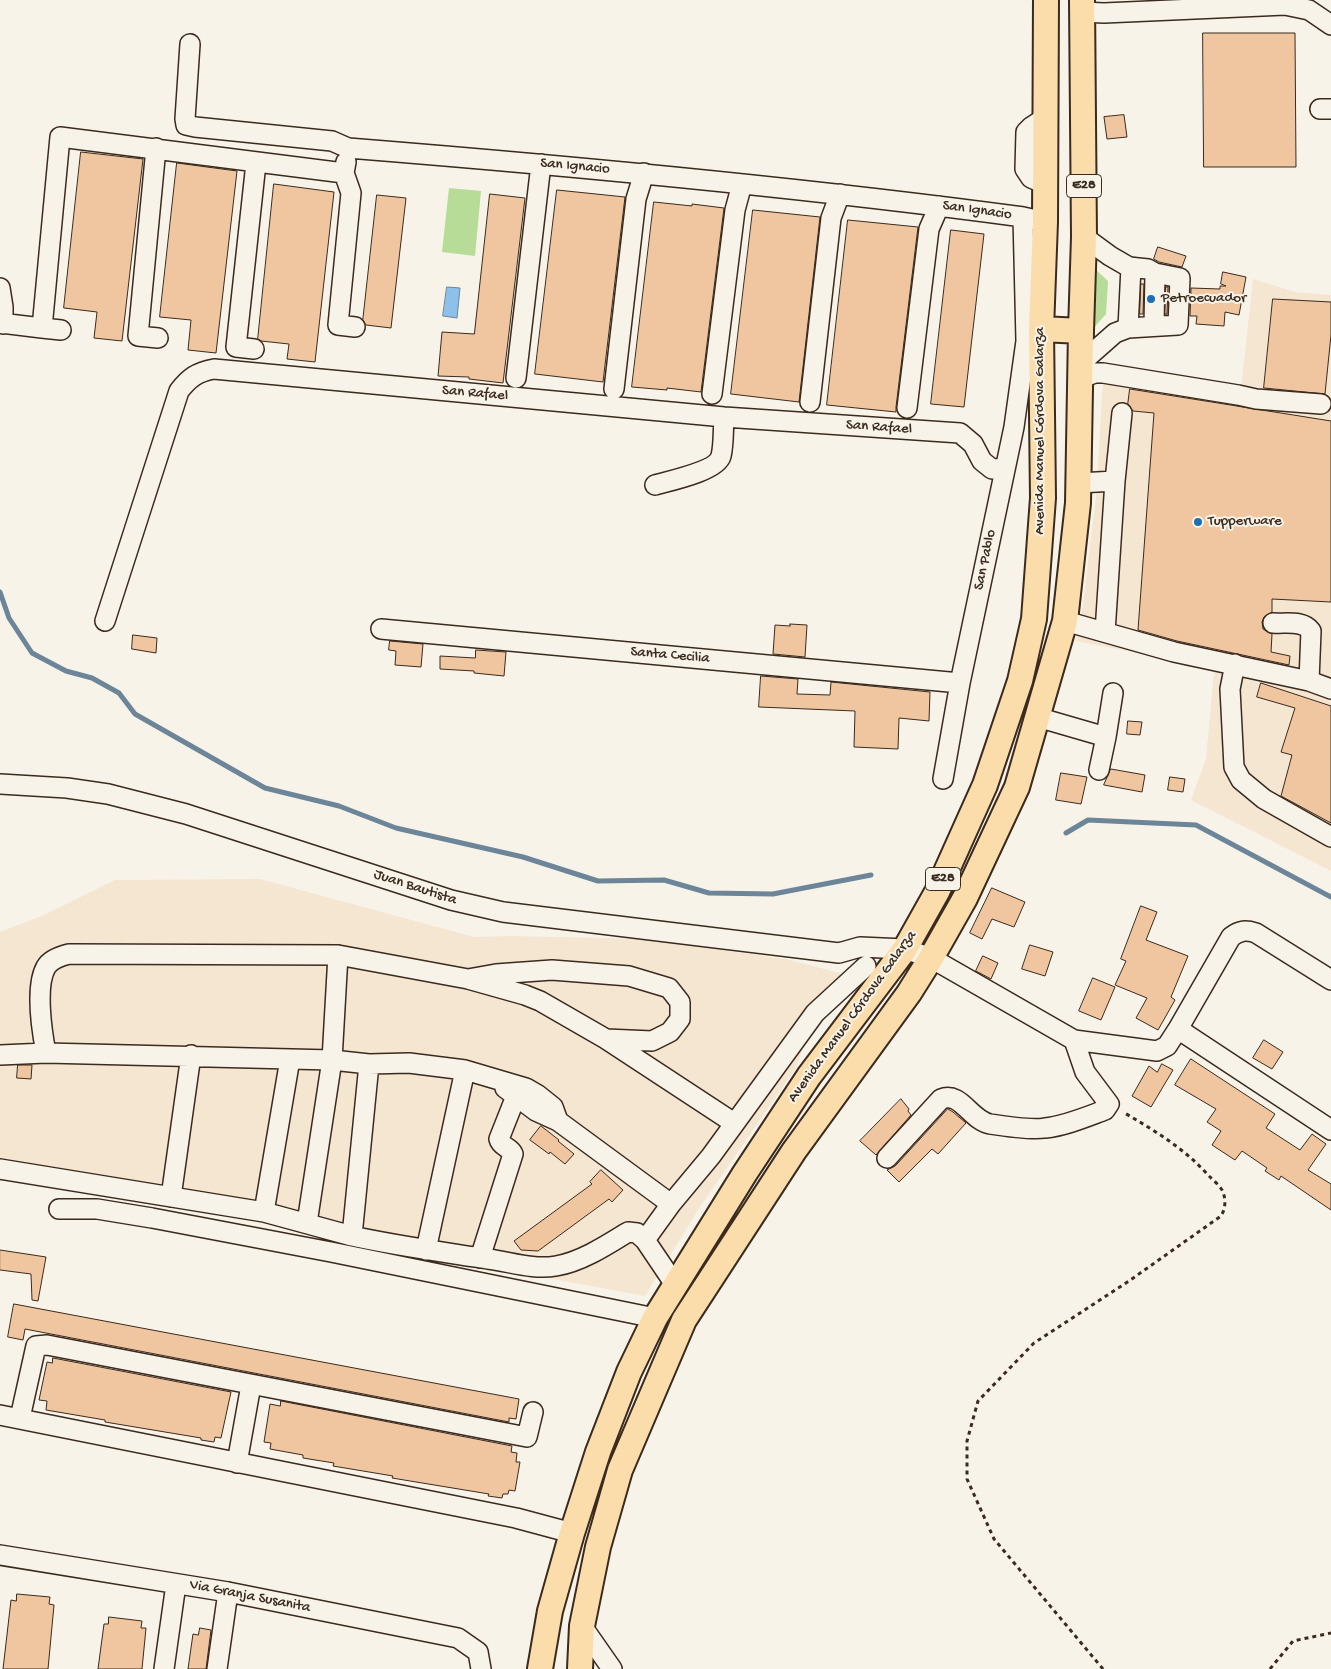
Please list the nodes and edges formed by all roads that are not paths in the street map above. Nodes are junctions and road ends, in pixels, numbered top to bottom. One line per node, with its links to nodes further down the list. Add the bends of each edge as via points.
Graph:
1 (1046, 0): 13 (main road, Avenida Manuel Córdova Galarza / E28, via 1045,184)
2 (1082, 6): 3 (street, via 1284,5 1309,10); 14 (main road, Avenida Manuel Córdova Galarza / E28)
3 (1331, 25)
4 (190, 44): 6 (street, San Ignacio, via 186,125 332,141)
5 (156, 148): 7 (street); 19 (street, via 60,137); 24 (street, via 138,336)
6 (346, 160): 7 (street); 8 (street, San Ignacio); 18 (street, via 351,193 338,325)
7 (256, 163): 25 (street, via 236,347)
8 (542, 164): 9 (street, San Ignacio); 27 (street)
9 (644, 174): 10 (street, San Ignacio); 28 (street, via 636,200)
10 (742, 184): 11 (street, San Ignacio); 29 (street, via 735,210)
11 (840, 194): 12 (street, San Ignacio); 30 (street, via 831,218)
12 (939, 206): 13 (street, San Ignacio); 32 (street, via 929,229)
13 (1034, 220): 23 (main road, Avenida Manuel Córdova Galarza / E28)
14 (1084, 237): 15 (street); 22 (main road, Avenida Manuel Córdova Galarza / E28)
15 (1130, 267): 20 (street); 20 (street, via 1180,278 1178,324)
16 (0, 288): 17 (street)
17 (1, 323): 19 (street)
18 (354, 327)
19 (42, 328): 21 (street)
20 (1128, 328): 26 (street, via 1115,333)
21 (61, 330)
22 (1081, 331): 23 (main road); 26 (main road, Avenida Manuel Córdova Galarza / E28)
23 (1033, 335): 35 (street, San Pablo); 55 (main road, Avenida Manuel Córdova Galarza / E28, via 1043,498 1034,620 1020,682 985,785 937,892)
24 (158, 338)
25 (254, 349)
26 (1081, 370): 31 (street, via 1256,399); 37 (main road, Avenida Manuel Córdova Galarza / E28)
27 (516, 378)
28 (614, 389)
29 (712, 394)
30 (810, 402)
31 (1322, 404)
32 (908, 408)
33 (1122, 413): 36 (street)
34 (724, 417): 35 (street, San Rafael, via 960,433 992,469); 38 (street, via 721,458 697,472); 40 (street, San Rafael, via 214,369 201,371 178,391)
35 (1005, 468): 46 (street, San Pablo)
36 (1114, 481): 37 (street); 43 (street)
37 (1079, 483): 39 (main road, Avenida Manuel Córdova Galarza / E28)
38 (655, 486)
39 (1065, 620): 43 (street); 49 (main road, Avenida Manuel Córdova Galarza / E28)
40 (105, 621)
41 (1273, 623): 45 (street, via 1308,626 1311,631)
42 (381, 628): 46 (street, Santa Cecilia)
43 (1106, 632): 44 (street, via 1174,652)
44 (1235, 664): 45 (street); 54 (street, via 1230,689 1234,767 1241,780 1264,799)
45 (1309, 681): 47 (street)
46 (960, 682): 52 (street, San Pablo)
47 (1331, 688)
48 (1113, 693): 50 (street)
49 (1038, 717): 50 (street); 58 (main road, Avenida Manuel Córdova Galarza / E28, via 1017,788 965,898)
50 (1106, 737): 51 (street)
51 (1098, 770)
52 (943, 779)
53 (0, 784): 56 (street, Juan Bautista, via 108,794 153,805 474,907)
54 (1331, 837)
55 (905, 949): 56 (street, Juan Bautista, via 860,947); 58 (street, Juan Bautista); 59 (main road, Avenida Manuel Córdova Galarza / E28)
56 (840, 952): 59 (street, Juan Bautista)
57 (338, 955): 60 (street); 66 (street, via 63,955 46,966 42,976 41,1027); 70 (street)
58 (931, 958): 62 (main road, Avenida Manuel Córdova Galarza / E28); 65 (street, Juan Bautista)
59 (874, 972): 62 (street, Juan Bautista); 76 (street, via 815,1013); 89 (main road, Avenida Manuel Córdova Galarza / E28)
60 (468, 979): 64 (street, via 540,1000); 64 (street, via 552,970 629,976 669,988 680,1002 680,1019 670,1032 652,1041)
61 (1331, 980): 63 (street, via 1256,933 1238,932 1231,937)
62 (909, 993): 100 (main road, Avenida Manuel Córdova Galarza / E28, via 794,1151 684,1320 620,1470 598,1548)
63 (1178, 1029): 65 (street, via 1167,1046 1157,1051); 77 (street)
64 (606, 1039): 76 (street)
65 (1074, 1040): 78 (street, via 1085,1072 1109,1104 1105,1110 1044,1128 989,1123 977,1118 954,1098 947,1097 941,1099)
66 (46, 1053): 67 (street); 68 (street)
67 (0, 1055)
68 (191, 1055): 69 (street); 80 (street)
69 (290, 1059): 70 (street); 83 (street)
70 (332, 1060): 71 (street); 84 (street)
71 (369, 1064): 72 (street, via 409,1063); 85 (street)
72 (464, 1070): 73 (street); 87 (street)
73 (490, 1079): 74 (street); 75 (street, via 517,1085 538,1095 553,1107)
74 (516, 1096): 75 (street, via 536,1111); 88 (street, via 499,1139 513,1154)
75 (558, 1121): 81 (street)
76 (734, 1123): 81 (street)
77 (1331, 1130)
78 (887, 1158)
79 (0, 1169): 80 (street)
80 (171, 1197): 83 (street)
81 (671, 1204): 86 (street)
82 (59, 1209): 90 (street, via 97,1209 152,1218)
83 (264, 1212): 84 (street)
84 (307, 1223): 85 (street)
85 (352, 1236): 87 (street)
86 (645, 1240): 88 (street, via 637,1233 628,1232 575,1261 556,1266 527,1266); 89 (street)
87 (426, 1250): 88 (street)
88 (480, 1258)
89 (676, 1286): 90 (main road, Avenida Manuel Córdova Galarza / E28)
90 (655, 1318): 96 (main road, Avenida Manuel Córdova Galarza / E28, via 614,1408)
91 (251, 1385): 92 (street, via 527,1437); 94 (street, via 48,1345 36,1346); 95 (street)
92 (534, 1412)
93 (0, 1415): 94 (street)
94 (20, 1418): 95 (street)
95 (237, 1463): 96 (street, via 516,1518)
96 (572, 1533): 104 (main road, Avenida Manuel Córdova Galarza / E28, via 550,1611)
97 (0, 1555): 98 (street, Via Granja Susanita)
98 (176, 1584): 99 (street, Via Granja Susanita); 101 (street)
99 (228, 1592): 102 (street); 103 (street, Via Granja Susanita, via 458,1638 478,1652)
100 (582, 1626): 105 (main road, Avenida Manuel Córdova Galarza / E28); 106 (street)
101 (164, 1669)
102 (217, 1669)
103 (481, 1669)
104 (540, 1669)
105 (580, 1669)
106 (612, 1669)

